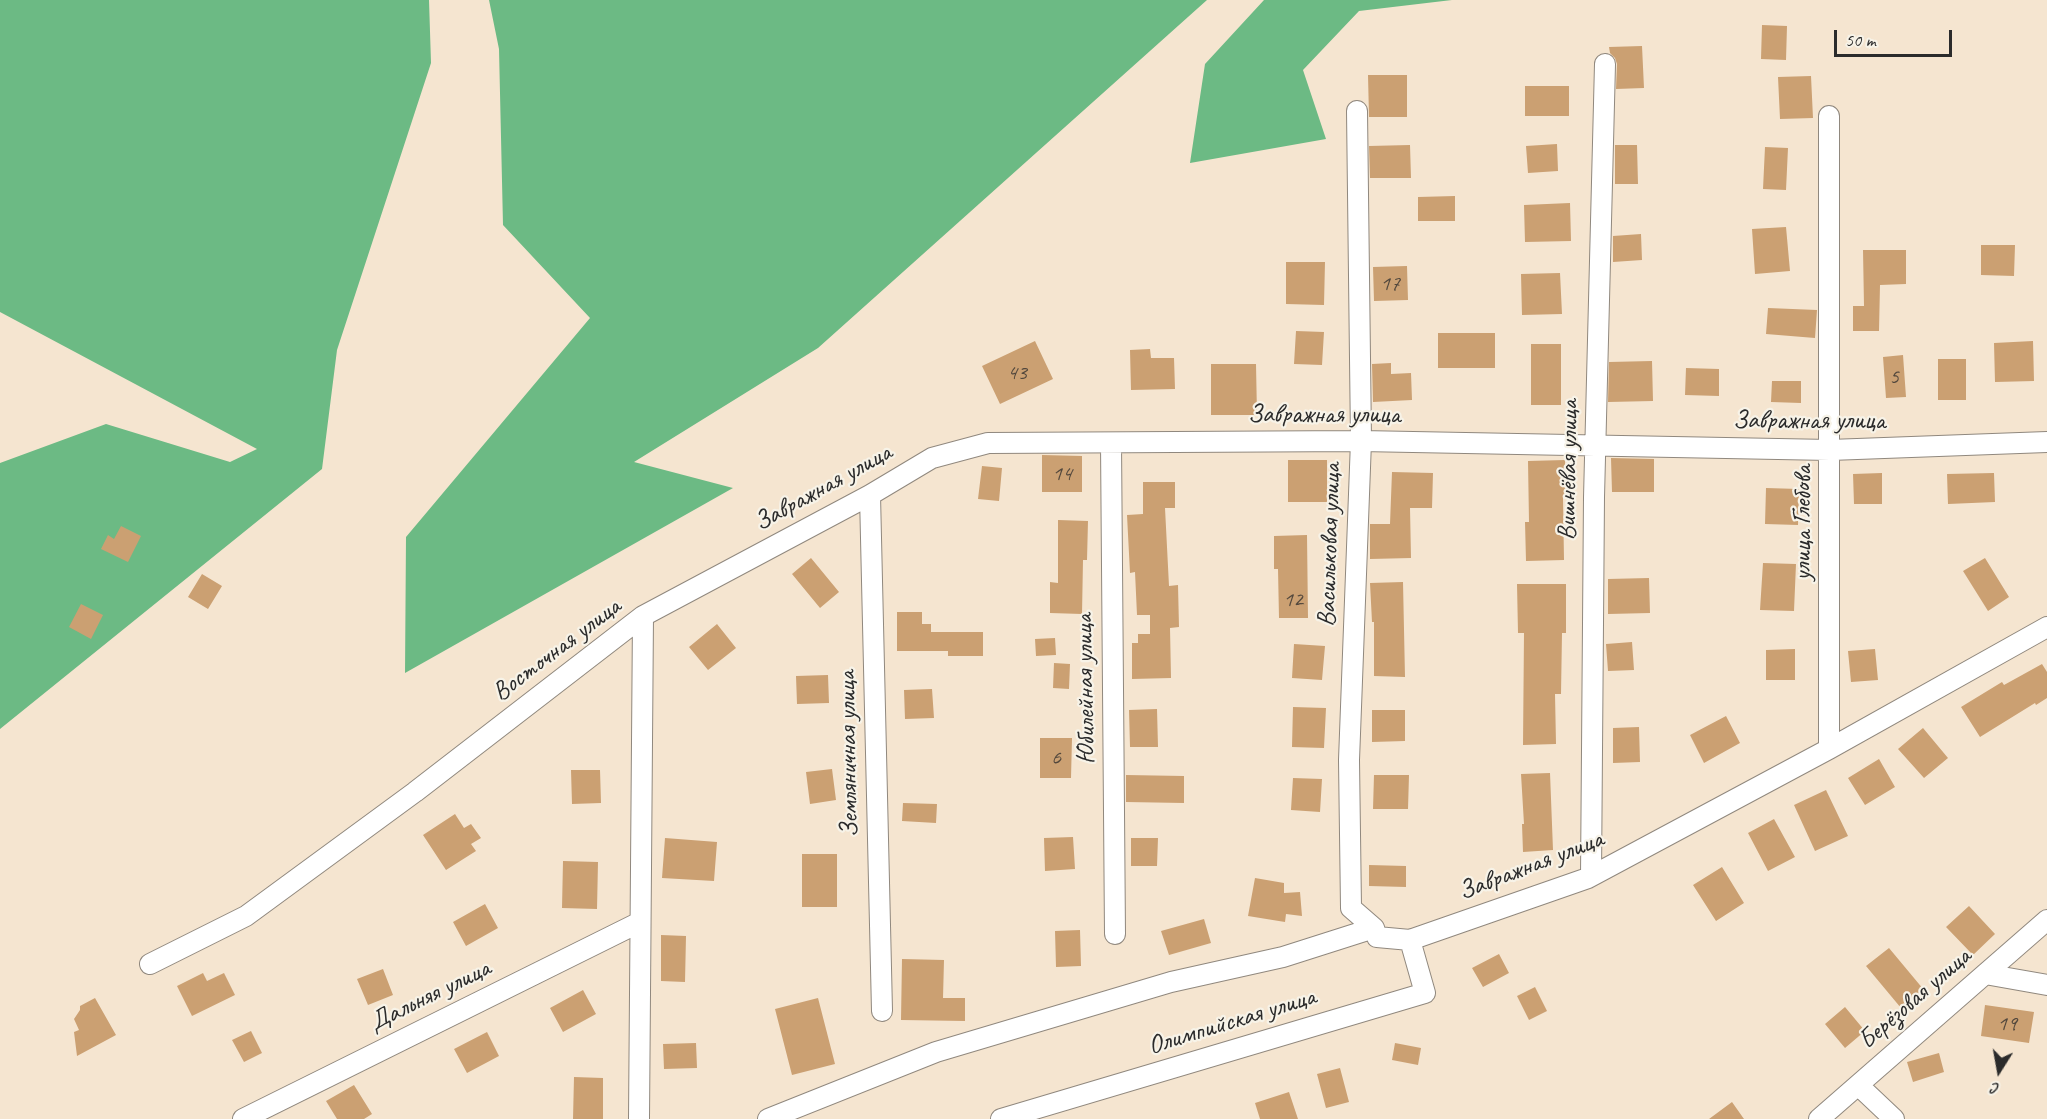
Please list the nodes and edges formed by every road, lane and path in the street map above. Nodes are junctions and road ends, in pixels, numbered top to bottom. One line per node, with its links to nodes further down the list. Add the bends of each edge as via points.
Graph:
1 (1605, 64): 7 (street, Вишнёвая улица)
2 (1357, 111): 4 (street, Васильковая улица)
3 (1829, 116): 8 (street, улица Глебова)
4 (1361, 441): 6 (street, Завражная улица); 7 (street, Завражная улица); 16 (street, Васильковая улица, via 1349,760 1351,908)
5 (2047, 442): 8 (street, Завражная улица)
6 (1110, 443): 9 (street, Завражная улица, via 988,443 932,458); 17 (street, Юбилейная улица)
7 (1596, 446): 8 (street, Завражная улица); 13 (street, Вишнёвая улица)
8 (1830, 450): 12 (street, улица Глебова)
9 (870, 495): 10 (street, Завражная улица); 22 (street, Земляничная улица)
10 (643, 616): 15 (street, Восточная улица); 19 (street, Восточная улица, via 246,916)
11 (2047, 627): 12 (street, Завражная улица)
12 (1829, 749): 13 (street, Завражная улица)
13 (1591, 876): 18 (street, Завражная улица)
14 (2047, 920): 20 (street, Берёзовая улица)
15 (640, 922): 24 (street, Дальняя улица); 25 (street, Восточная улица)
16 (1374, 928): 18 (street, Васильковая улица, via 1377,937); 26 (street, via 1283,957 1171,982 936,1052)
17 (1115, 934)
18 (1410, 940): 27 (street, Олимпийская улица, via 1425,993)
19 (150, 964)
20 (1985, 974): 21 (street); 23 (street, Берёзовая улица)
21 (2047, 985)
22 (882, 1011)
23 (1858, 1085): 28 (street, Берёзовая улица); 29 (street)
24 (243, 1119)
25 (639, 1119)
26 (768, 1119)
27 (1001, 1119)
28 (1819, 1119)
29 (1894, 1119)

